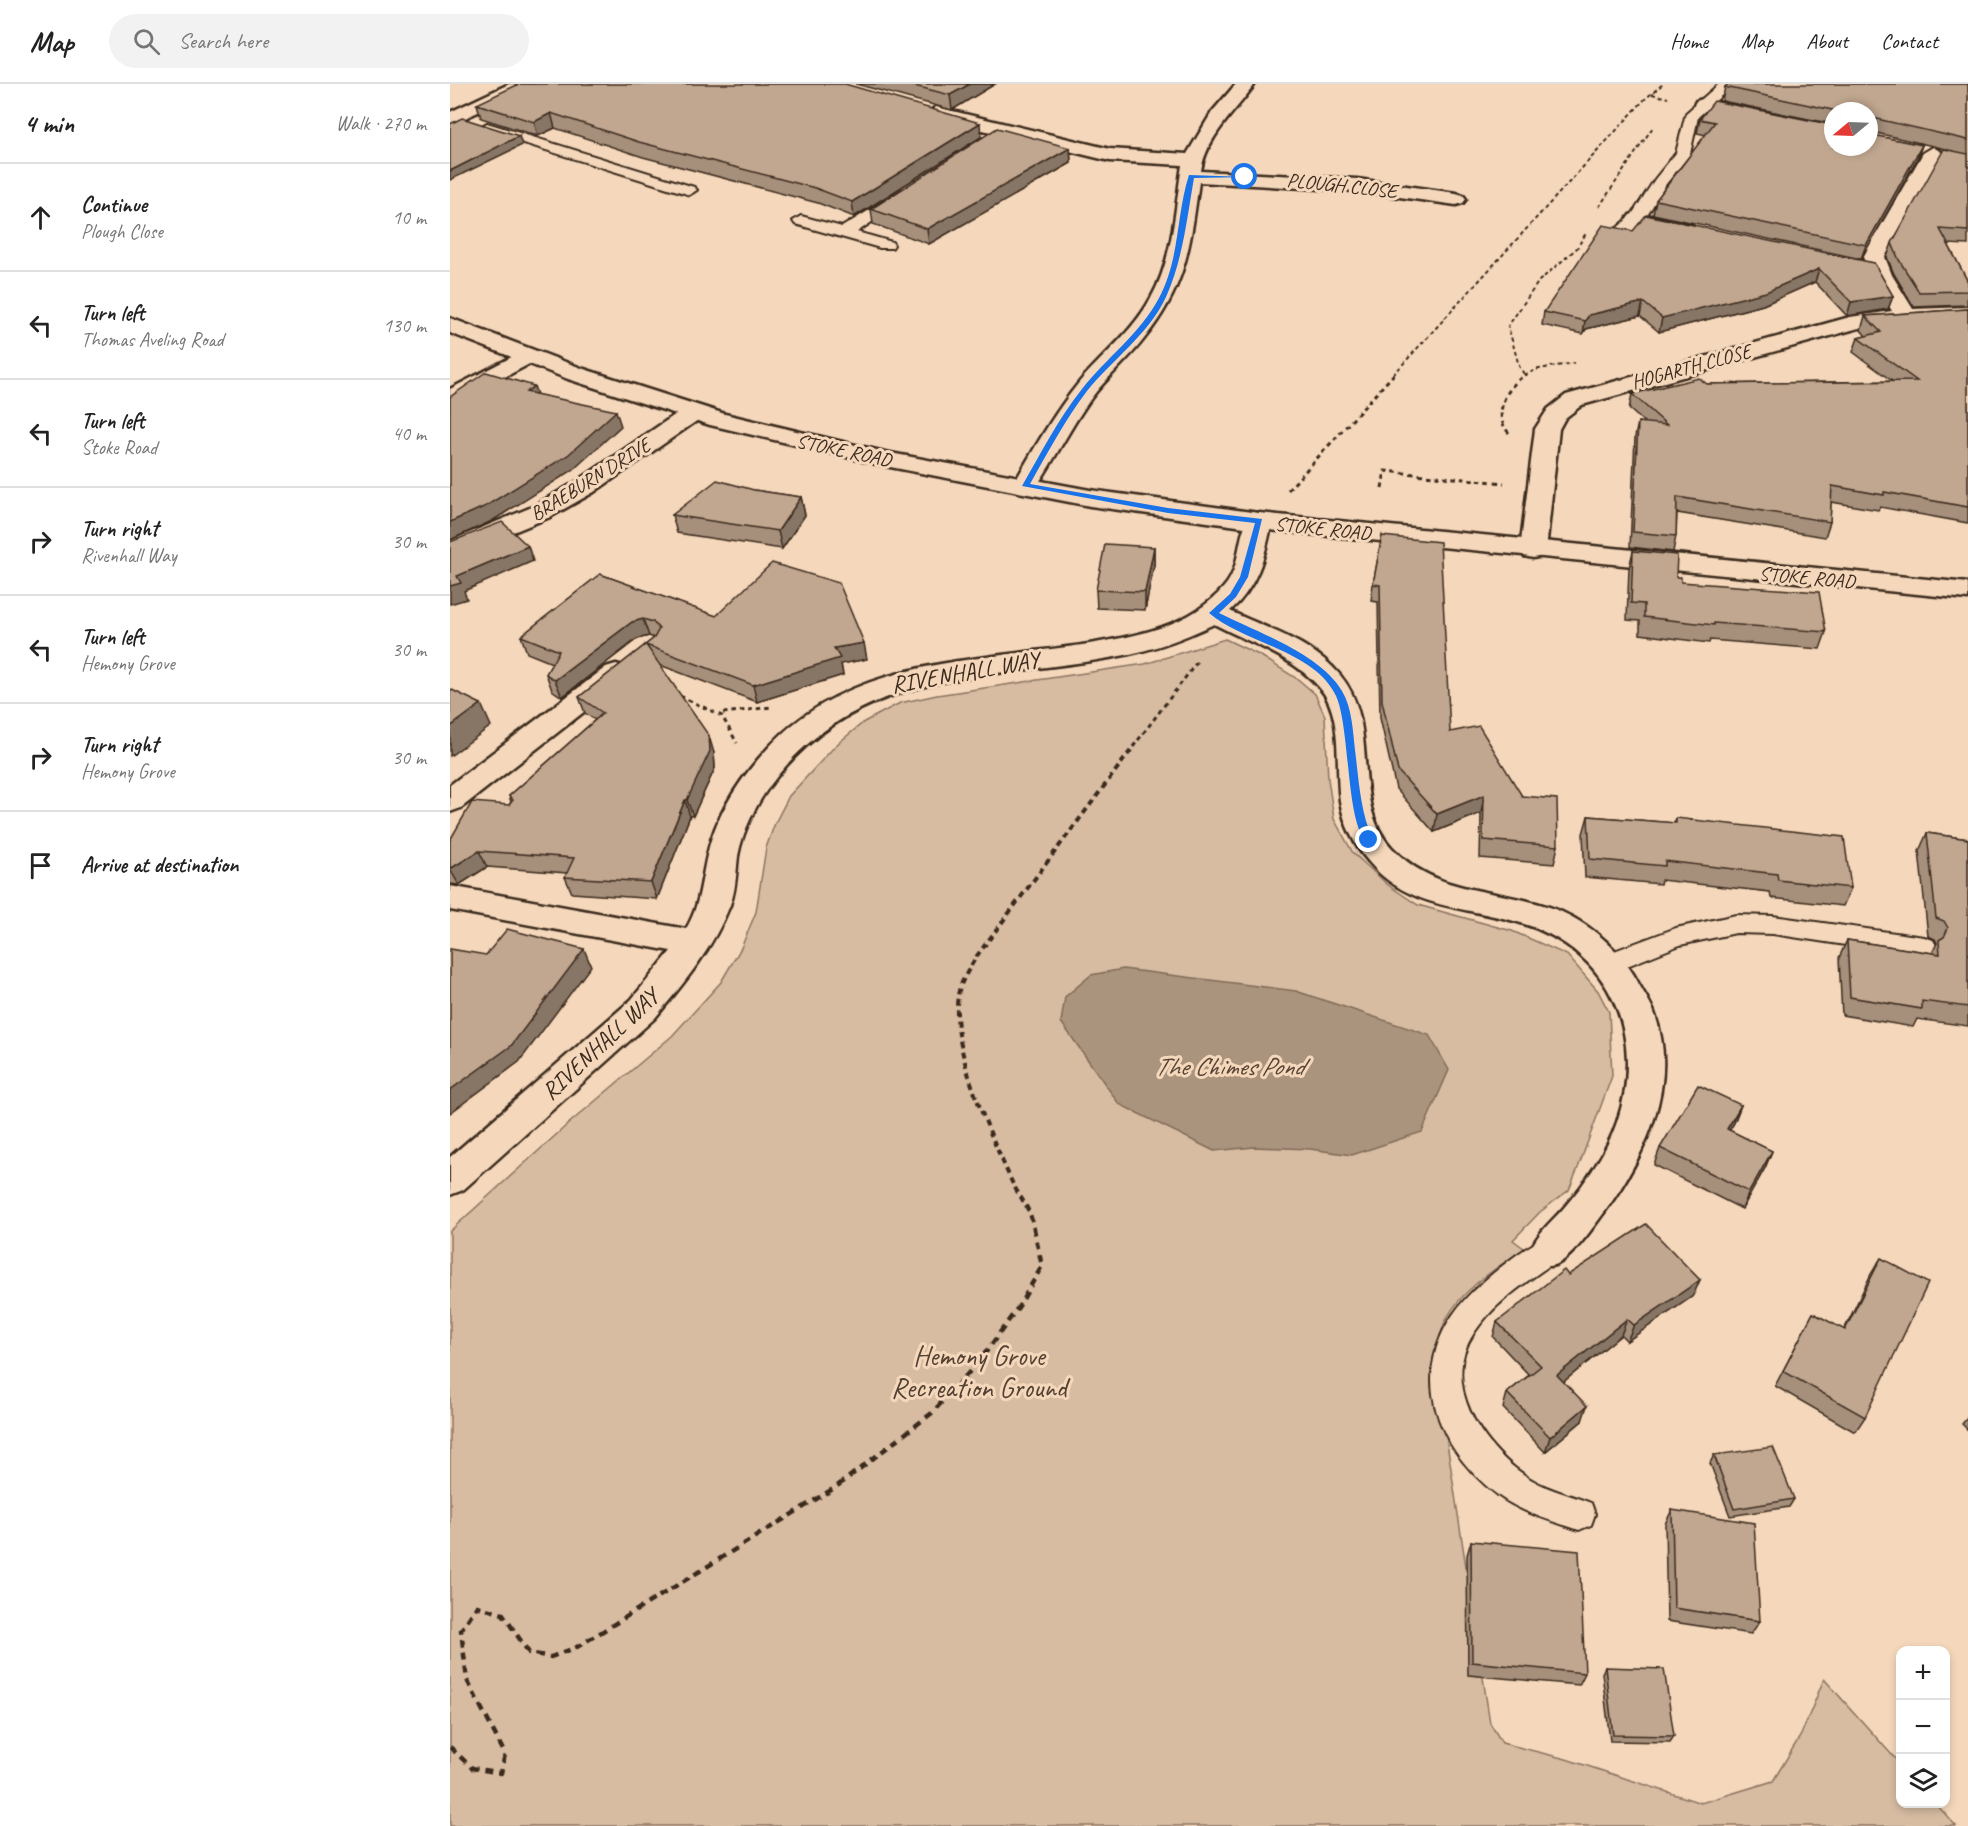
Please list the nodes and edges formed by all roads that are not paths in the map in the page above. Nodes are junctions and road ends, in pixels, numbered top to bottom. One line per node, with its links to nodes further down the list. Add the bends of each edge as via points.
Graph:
1 (524, 84): 6 (street)
2 (1246, 84): 11 (street, via 1219,116)
3 (1727, 84): 4 (lane)
4 (1703, 105): 8 (street); 15 (lane, via 1691,116 1683,154 1659,182)
5 (916, 108): 7 (street, PLOUGH CLOSE)
6 (453, 118): 13 (lane)
7 (1003, 130): 9 (lane); 11 (street, PLOUGH CLOSE, via 1110,155)
8 (1824, 130)
9 (983, 143)
10 (1912, 149): 22 (street, via 1942,155 1878,247 1869,268)
11 (1192, 168): 14 (street, PLOUGH CLOSE); 27 (street, via 1178,257 1162,299 1136,335 1086,388)
12 (913, 188): 17 (lane)
13 (688, 190)
14 (1456, 199)
15 (1637, 219): 18 (street); 19 (lane)
16 (801, 221): 17 (lane)
17 (844, 233): 20 (lane)
18 (1707, 234)
19 (1616, 237)
20 (886, 245)
21 (1968, 314): 22 (street, HOGARTH CLOSE)
22 (1906, 316): 30 (street, HOGARTH CLOSE, via 1848,324 1579,398 1560,410 1549,424)
23 (450, 325): 24 (street, STOKE ROAD)
24 (526, 356): 25 (street); 26 (street, STOKE ROAD)
25 (450, 399)
26 (693, 413): 27 (street, STOKE ROAD, via 885,459); 29 (street, BRAEBURN DRIVE, via 542,512)
27 (1025, 486): 28 (street, STOKE ROAD)
28 (1259, 521): 30 (street, STOKE ROAD); 32 (street, RIVENHALL WAY, via 1244,577)
29 (450, 550)
30 (1533, 550): 31 (street, STOKE ROAD)
31 (1968, 591)
32 (1220, 617): 36 (street, RIVENHALL WAY, via 1141,643 927,674 868,692 814,723 788,743 736,816 725,845 714,904); 38 (street, via 1297,656 1321,672 1339,693 1348,723 1359,819 1382,858 1402,876 1447,898 1512,907 1551,921 1591,947)
33 (630, 662): 34 (street)
34 (450, 801)
35 (450, 898): 36 (street)
36 (695, 943): 39 (street, RIVENHALL WAY, via 642,1010)
37 (1924, 947): 38 (lane, via 1773,925 1736,924 1676,937)
38 (1607, 964): 40 (street, via 1629,994 1640,1020 1647,1073 1642,1102 1630,1137 1593,1201)
39 (450, 1179)
40 (1550, 1249): 41 (lane, via 1467,1317 1455,1336 1447,1375 1451,1404 1463,1434 1488,1466 1513,1486)
41 (1579, 1514)

